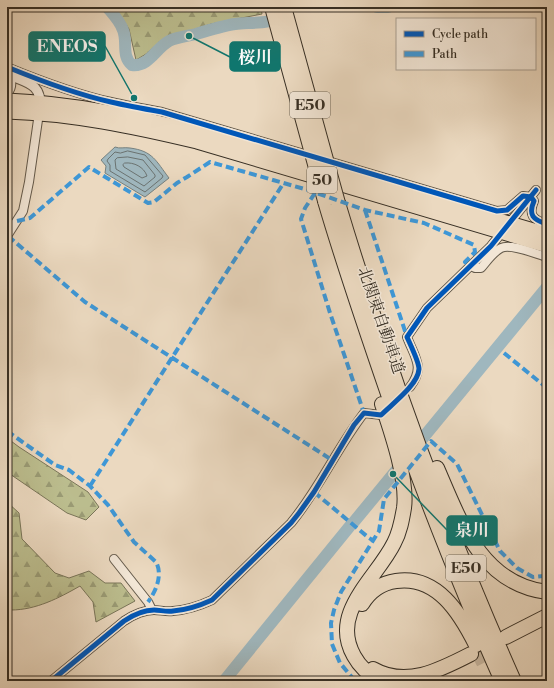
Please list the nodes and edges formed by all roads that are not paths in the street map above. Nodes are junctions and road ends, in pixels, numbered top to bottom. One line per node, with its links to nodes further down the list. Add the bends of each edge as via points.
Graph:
1 (272, 7): 10 (highway, 北関東自動車道 / E50, bridge)
2 (284, 7): 10 (highway, 北関東自動車道 / E50, bridge)
3 (7, 67): 9 (street, via 75,92 162,112 498,211 507,210 523,196)
4 (7, 74): 5 (street, via 11,85); 7 (street, via 34,86 40,96)
5 (7, 93)
6 (7, 100): 7 (highway, 50)
7 (40, 107): 8 (highway, 50); 12 (highway, 50, via 189,140); 14 (street, via 23,211)
8 (7, 112)
9 (533, 193): 11 (street, via 532,215 538,221); 12 (street)
10 (332, 202): 18 (highway, 北関東自動車道 / E50, via 375,318); 18 (highway, 北関東自動車道 / E50, via 333,229 359,332)
11 (547, 224)
12 (506, 228): 13 (highway, 50); 15 (highway, 50); 17 (street)
13 (547, 234)
14 (7, 236)
15 (547, 246)
16 (547, 257): 17 (street, via 508,245 496,251 481,268)
17 (471, 266): 18 (street, via 427,308 407,337 419,368 417,378)
18 (397, 405): 19 (highway); 19 (highway, E50); 22 (street, via 364,413 354,425 314,492 291,523 212,600 186,609); 26 (highway, via 405,495 398,535 387,556 353,605 348,621 352,653 362,668)
19 (421, 454): 21 (highway, via 481,554 496,570 515,582 527,588); 29 (highway, E50, via 459,583); 30 (highway, E50)
20 (114, 559): 22 (street)
21 (547, 592)
22 (152, 610): 25 (street, via 135,614 124,621)
23 (547, 616): 24 (highway, via 506,640)
24 (547, 623)
25 (51, 681)
26 (380, 681)
27 (431, 681): 28 (highway, via 472,657 418,679 401,680 382,675 368,664 358,650 354,632 356,615 370,593 382,585 406,580 423,583 439,592 466,625)
28 (493, 681)
29 (502, 681)
30 (514, 681)

